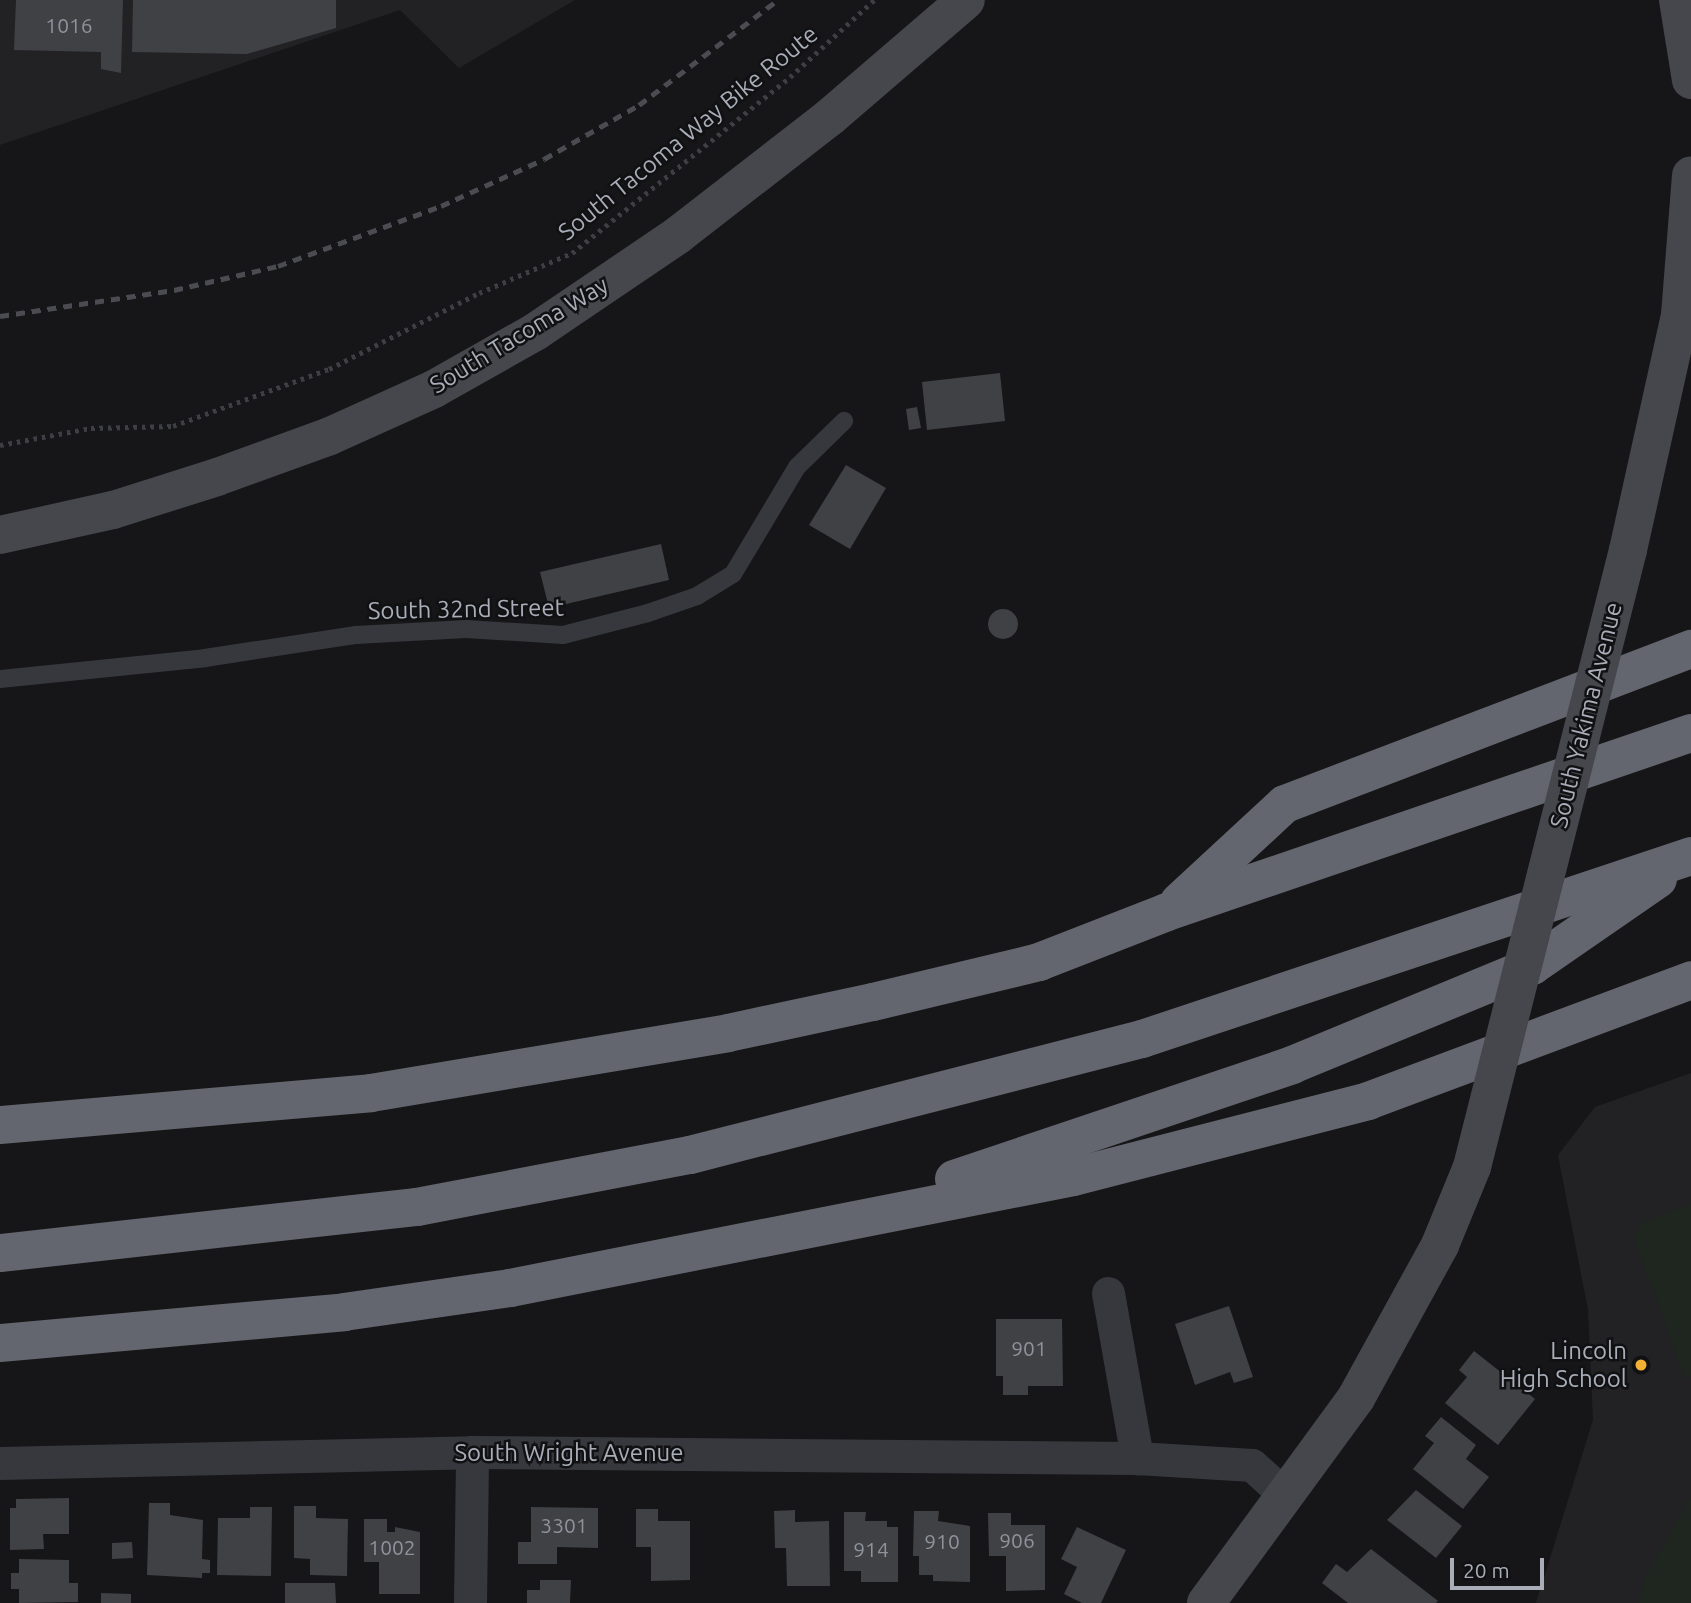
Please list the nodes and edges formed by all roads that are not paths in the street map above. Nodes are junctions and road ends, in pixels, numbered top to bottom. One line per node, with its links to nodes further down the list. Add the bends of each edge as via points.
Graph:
1 (966, 0): 6 (main road, South Tacoma Way, via 830,117 678,235 535,332 434,389 330,436 217,477 113,510)
2 (1678, 0): 3 (main road)
3 (1691, 80)
4 (1691, 174): 21 (main road, South Yakima Avenue, bridge, via 1680,314 1628,550 1472,1167 1440,1245 1356,1398)
5 (844, 421): 8 (lane, South 32nd Street, via 797,467 733,573 697,596 648,613 563,635 466,629 356,635 205,658)
6 (0, 535)
7 (1691, 649): 11 (highway, via 1285,803)
8 (0, 678)
9 (1691, 733): 11 (highway)
10 (1691, 856): 14 (highway, via 1520,972 1292,1065); 15 (highway, via 1142,1039 690,1155 416,1207)
11 (1167, 912): 13 (highway, via 1040,962 728,1034 371,1093)
12 (1691, 980): 14 (highway, via 1368,1101 1073,1177)
13 (0, 1125)
14 (786, 1234): 17 (highway, via 510,1288 344,1312)
15 (0, 1253)
16 (1108, 1293): 19 (street)
17 (0, 1343)
18 (472, 1452): 19 (street, South Wright Avenue); 20 (street, South Wright Avenue); 22 (street)
19 (1138, 1458): 21 (street, South Wright Avenue, via 1252,1465)
20 (0, 1463)
21 (1285, 1495): 23 (main road, South Yakima Avenue)
22 (470, 1603)
23 (1206, 1603)

